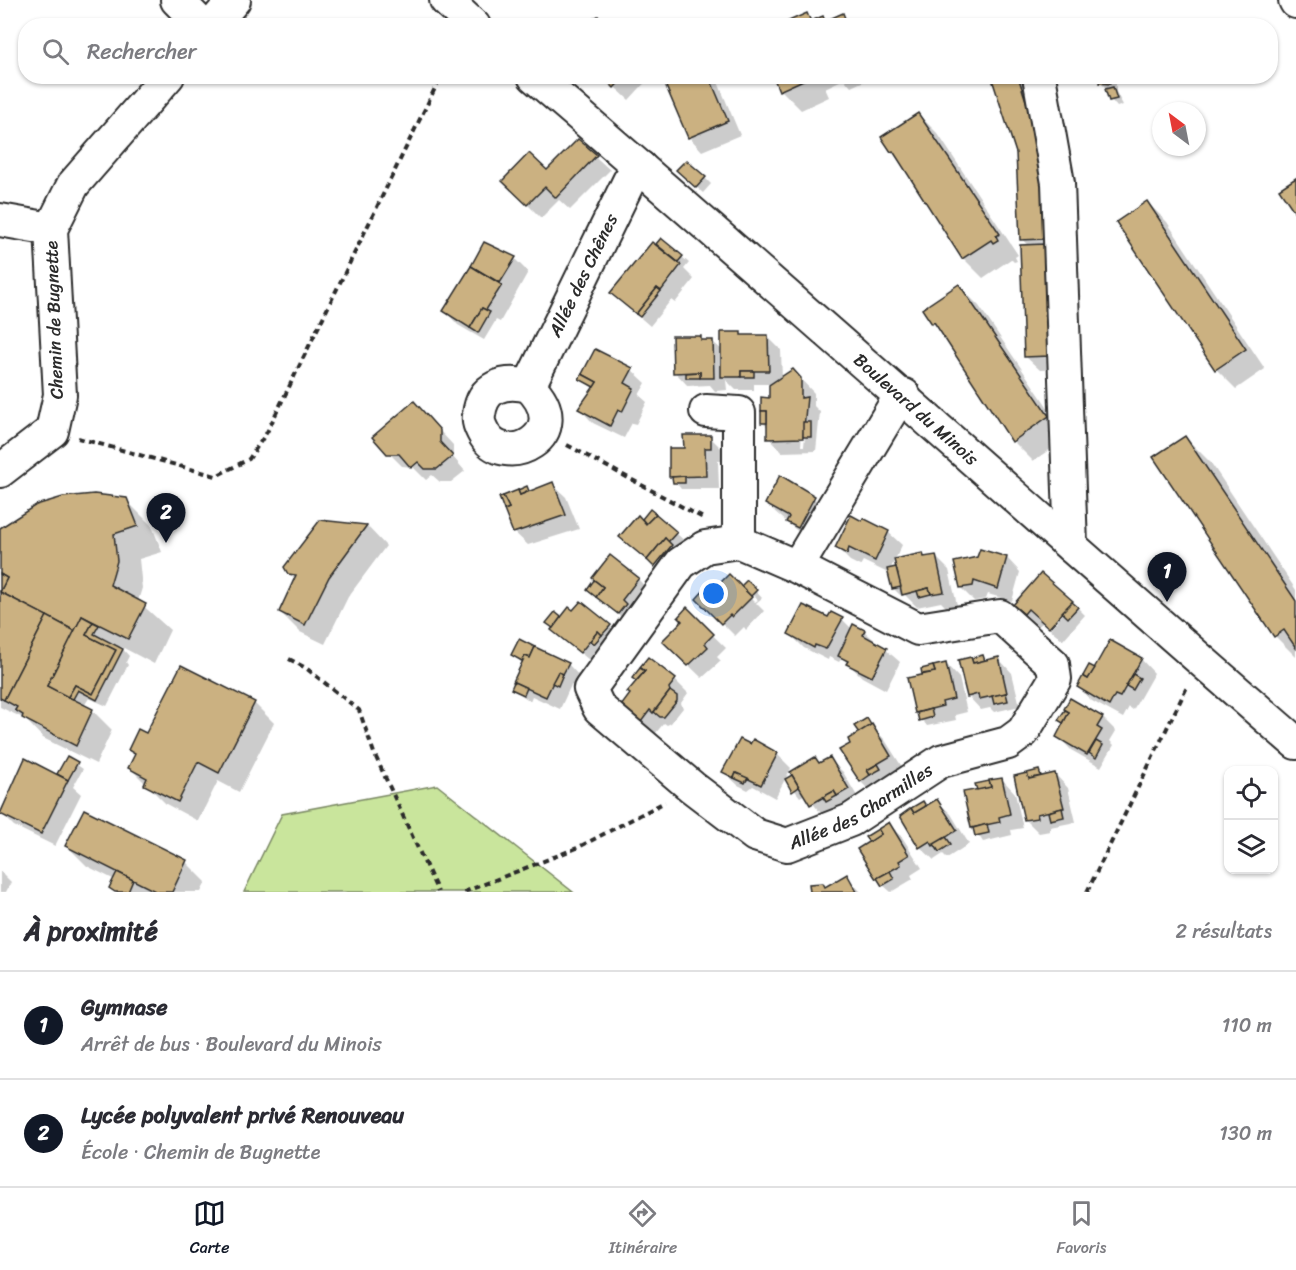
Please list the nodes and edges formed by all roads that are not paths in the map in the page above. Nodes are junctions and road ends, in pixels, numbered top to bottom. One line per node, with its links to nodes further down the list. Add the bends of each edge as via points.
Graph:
1 (177, 0): 4 (street)
2 (234, 0): 5 (street)
3 (446, 0): 6 (street)
4 (195, 18)
5 (219, 18)
6 (466, 18)
7 (161, 84): 12 (street, Chemin de Bugnette, via 73,185)
8 (543, 84): 10 (street, Boulevard du Minois)
9 (1040, 84): 18 (street, via 1058,183)
10 (640, 167): 13 (street, Allée des Chênes, via 629,182); 14 (street, Boulevard du Minois)
11 (0, 220): 12 (street)
12 (51, 229): 16 (street, Chemin de Bugnette, via 60,395 52,431)
13 (529, 386): 13 (street, via 501,383 480,403 478,421 487,440 501,449 520,450 538,440 542,432 546,408)
14 (904, 396): 18 (street, Boulevard du Minois); 19 (street)
15 (706, 411): 17 (street, via 739,413)
16 (0, 471)
17 (739, 542): 19 (street, Allée des Charmilles); 19 (street, Allée des Charmilles, via 705,547 681,563 590,689 599,708 756,835 787,844 851,820 941,761 1008,743 1023,732 1055,679 1053,664 1000,616 918,629)
18 (1071, 546): 20 (street, Boulevard du Minois)
19 (796, 567)
20 (1296, 743)

